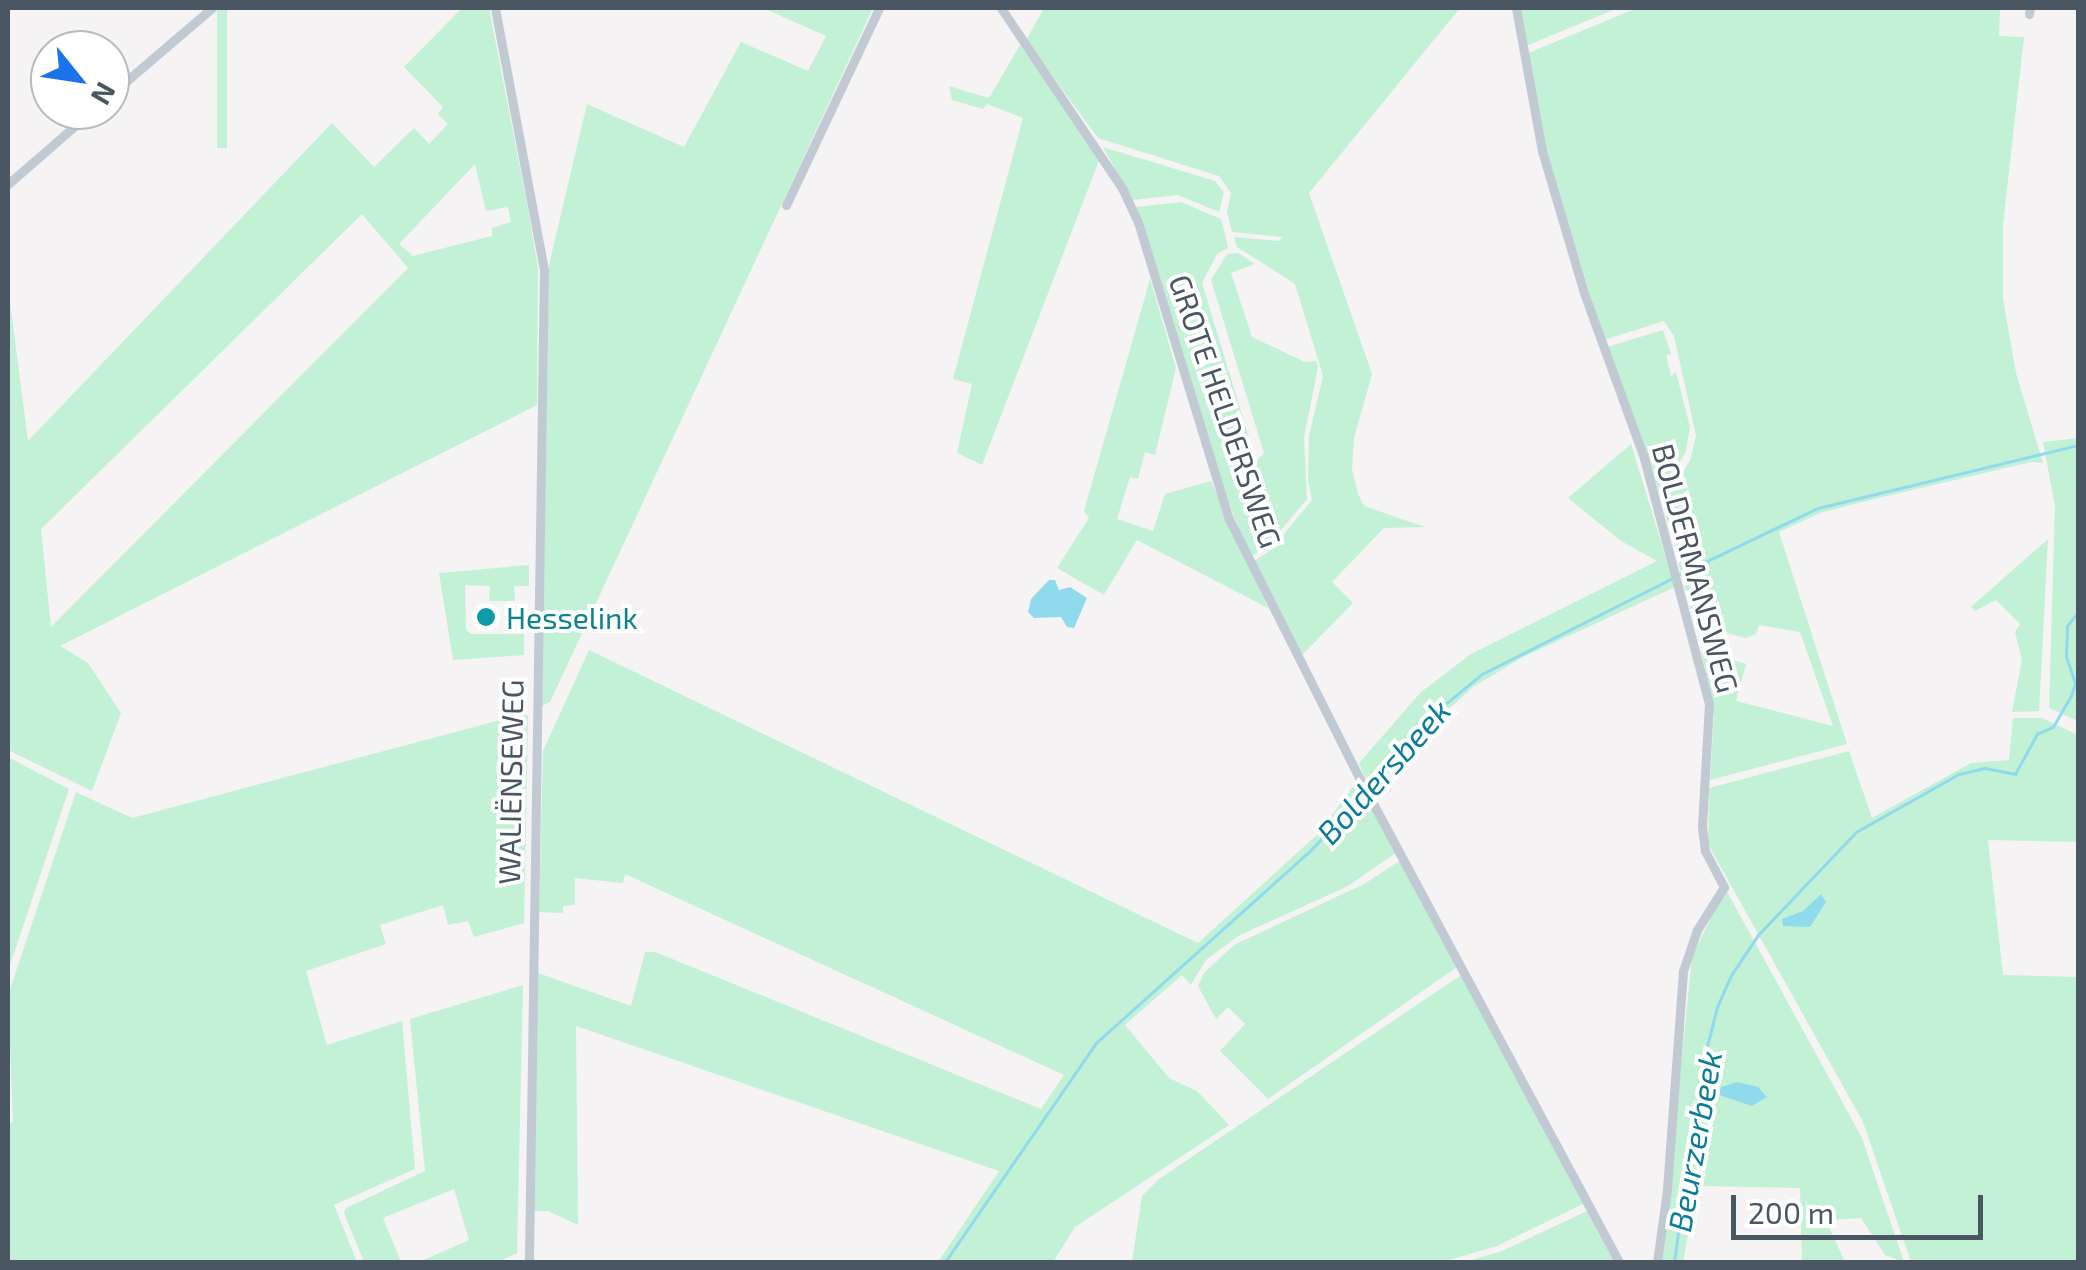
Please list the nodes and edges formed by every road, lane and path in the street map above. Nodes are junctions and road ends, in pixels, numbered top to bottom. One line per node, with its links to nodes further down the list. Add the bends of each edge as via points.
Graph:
1 (212, 8): 6 (street)
2 (495, 8): 10 (street, WALIËNSEWEG, via 544,270)
3 (879, 8): 9 (street)
4 (1001, 8): 11 (street, GROTE HELDERSWEG, via 1122,188 1229,518)
5 (1516, 8): 12 (street, BOLDERMANSWEG, via 1542,152 1644,458 1708,704 1702,827 1724,887 1696,930 1684,971)
6 (130, 78)
7 (69, 130): 8 (street)
8 (8, 184)
9 (786, 205)
10 (528, 1262)
11 (1619, 1262)
12 (1657, 1262)

